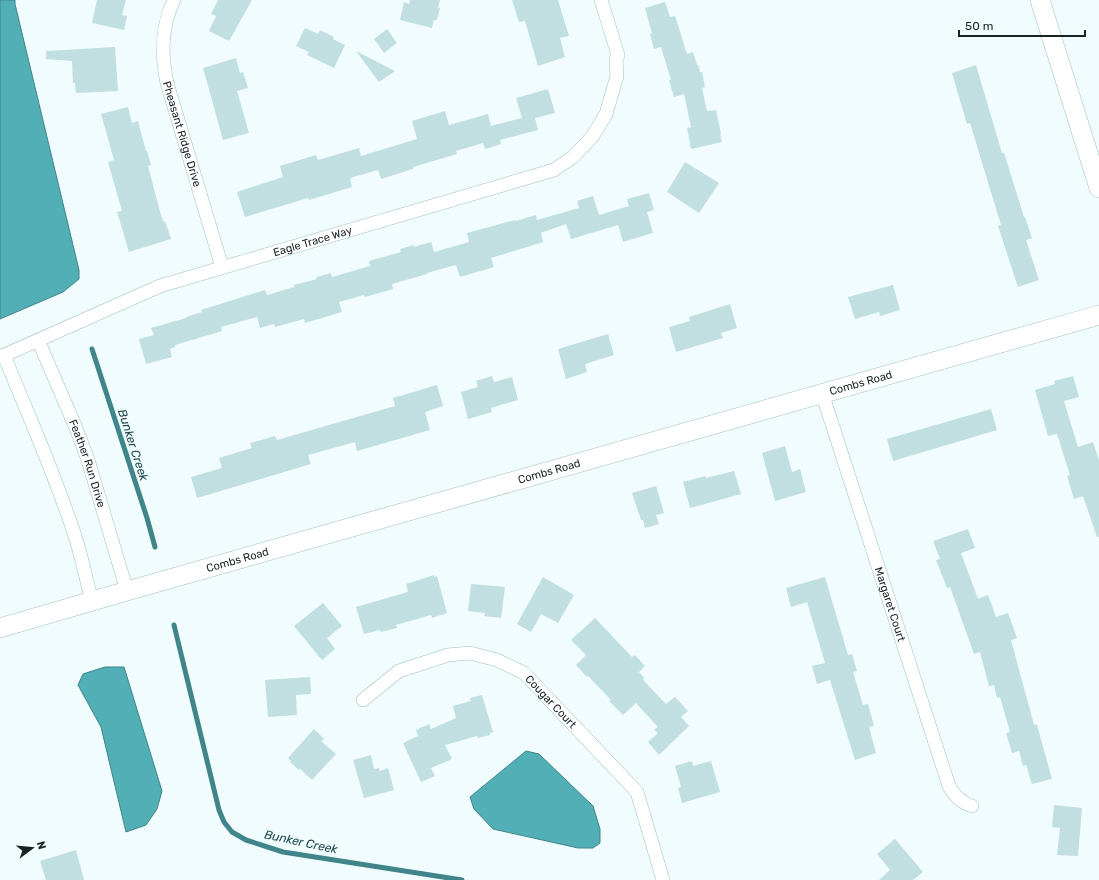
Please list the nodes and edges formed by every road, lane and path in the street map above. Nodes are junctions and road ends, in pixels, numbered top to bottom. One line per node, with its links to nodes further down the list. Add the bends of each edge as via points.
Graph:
1 (174, 0): 5 (street, Pheasant Ridge Drive, via 163,39 163,63)
2 (601, 0): 5 (street, Eagle Trace Way, via 618,55 617,76 606,114 592,137 554,170)
3 (1040, 0): 4 (street)
4 (1099, 188)
5 (222, 267): 7 (street, Eagle Trace Way, via 151,289)
6 (1099, 315): 9 (street, Combs Road)
7 (38, 340): 8 (street, Eagle Trace Way); 10 (street, Feather Run Drive, via 88,460)
8 (2, 356): 11 (street, via 61,494)
9 (822, 393): 10 (street, Combs Road); 14 (street, Margaret Court, via 950,786 954,795)
10 (127, 591): 11 (street, Combs Road)
11 (92, 601): 12 (street, Combs Road)
12 (0, 628)
13 (363, 700): 15 (street, Cougar Court, via 398,671 448,655 470,653 497,660 524,673 637,792)
14 (972, 806)
15 (663, 880)

